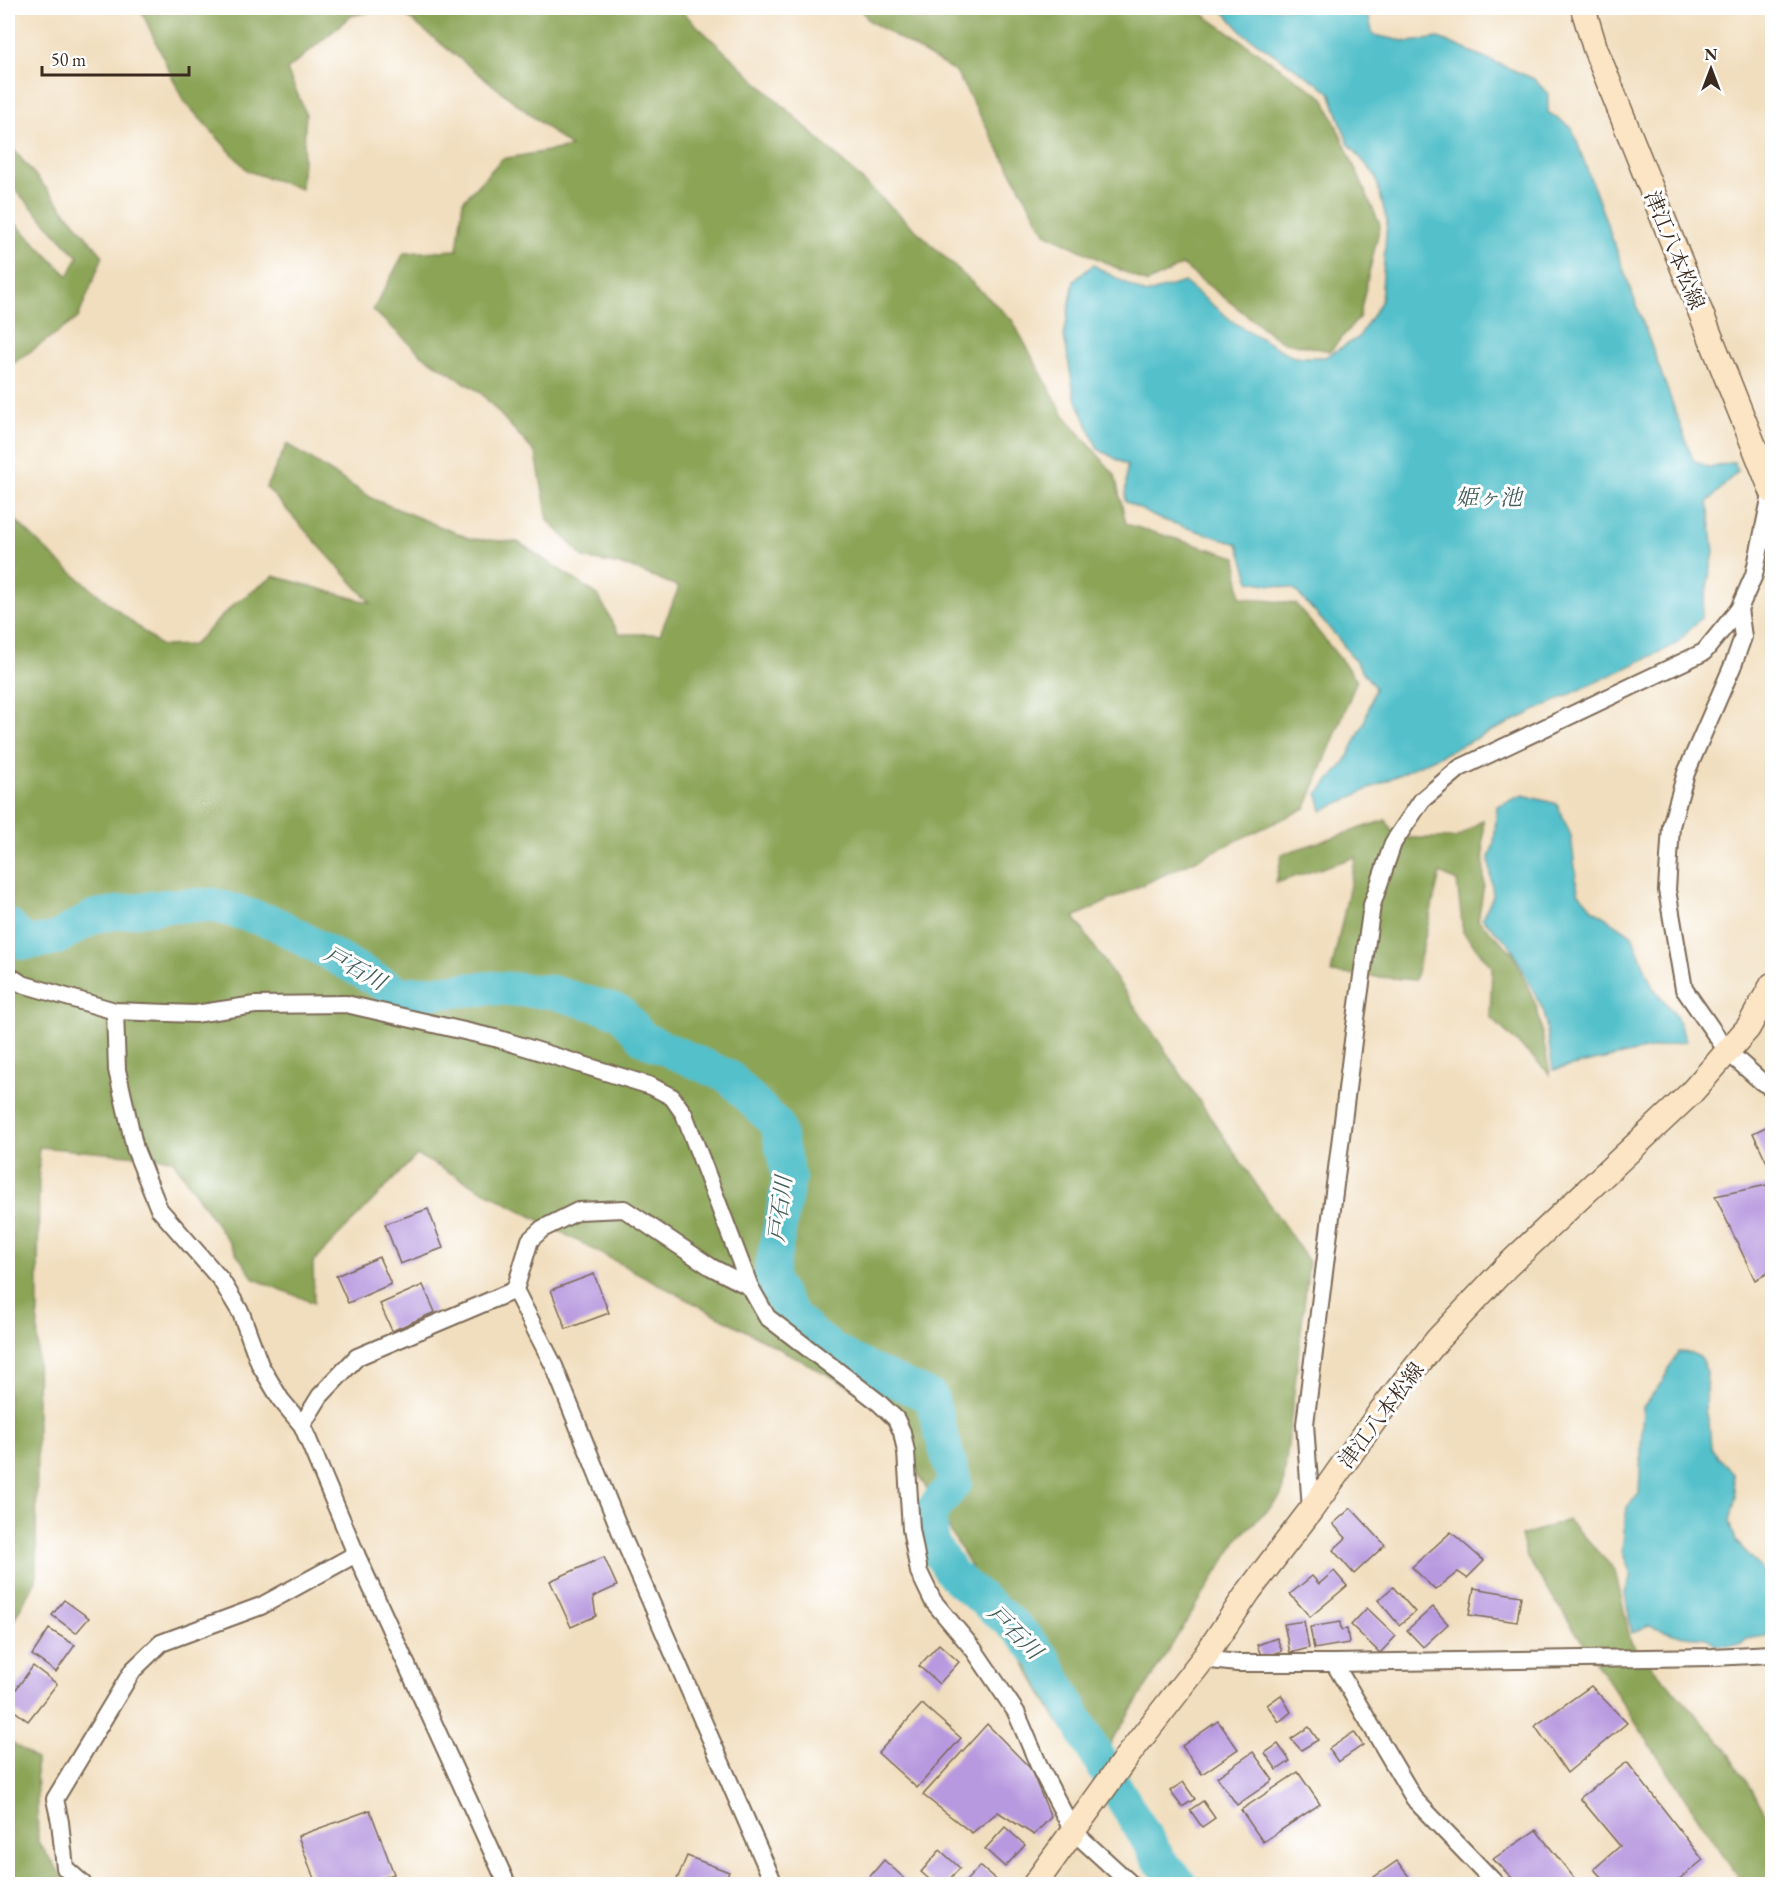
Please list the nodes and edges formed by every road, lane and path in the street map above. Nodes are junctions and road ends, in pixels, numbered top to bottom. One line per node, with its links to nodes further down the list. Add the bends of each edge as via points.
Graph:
1 (1583, 8): 2 (main road, 津江八本松線, via 1598,57)
2 (1772, 491): 3 (street, via 1754,575)
3 (1739, 609): 7 (street, via 1743,637 1686,773 1671,826 1667,890 1683,989); 12 (street, via 1704,652 1460,768 1422,800 1393,843 1372,905 1305,1424)
4 (8, 975): 6 (street, via 22,984)
5 (1773, 985): 7 (main road, 津江八本松線, via 1748,1028)
6 (115, 1011): 9 (street, via 195,1014 255,1005 346,1004 500,1039 651,1086 672,1097 684,1114); 11 (street, via 117,1070 135,1149 159,1209 221,1280 241,1313 260,1365)
7 (1727, 1051): 8 (street); 12 (main road, 津江八本松線, via 1691,1093 1506,1267 1438,1339)
8 (1773, 1088)
9 (750, 1287): 10 (street, via 711,1267 624,1209 578,1211 542,1229 530,1240); 17 (street, via 766,1317 896,1419 906,1452 911,1529 919,1572 933,1601 974,1650 1016,1712 1040,1768)
10 (515, 1290): 11 (street, via 357,1357 320,1396); 20 (street, via 554,1366 623,1538)
11 (302, 1425): 13 (street)
12 (1311, 1510): 15 (main road, 津江八本松線)
13 (356, 1554): 18 (street, via 261,1606 161,1643 134,1671 55,1799 65,1868); 19 (street)
14 (1773, 1654): 16 (street)
15 (1203, 1659): 16 (street); 17 (main road, 津江八本松線)
16 (1334, 1663): 23 (street, via 1415,1800)
17 (1078, 1824): 21 (main road, 津江八本松線); 22 (street)
18 (84, 1884)
19 (507, 1884)
20 (774, 1884)
21 (1035, 1884)
22 (1131, 1884)
23 (1496, 1884)

